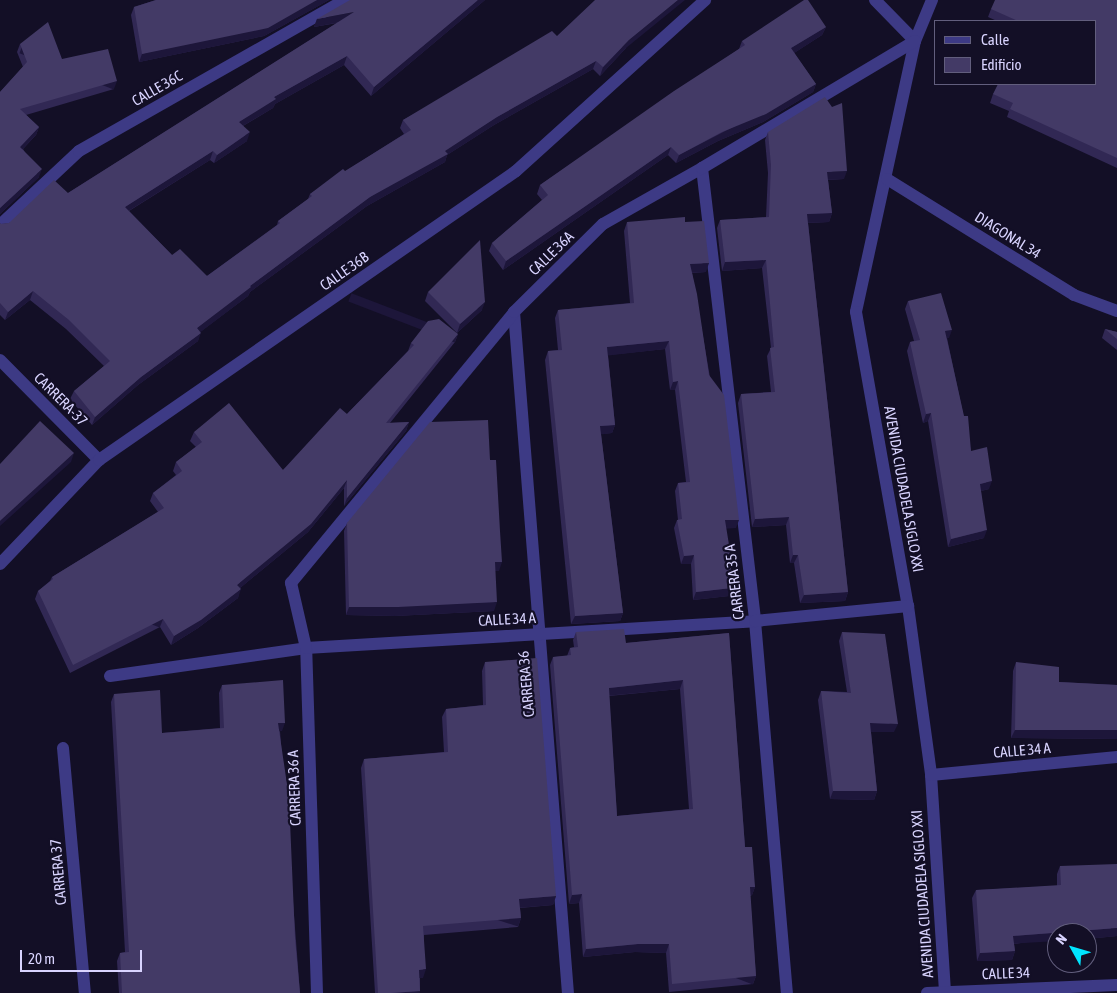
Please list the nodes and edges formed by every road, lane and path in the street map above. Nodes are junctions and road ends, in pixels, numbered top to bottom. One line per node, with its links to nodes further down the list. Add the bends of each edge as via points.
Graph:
1 (345, 0): 8 (street, CALLE 36C, via 79,151)
2 (705, 0): 12 (street, CALLE 36B, via 516,171)
3 (875, 0): 5 (street)
4 (932, 0): 5 (street, AVENIDA CIUDADELA SIGLO XXI)
5 (915, 41): 6 (street, CALLE 36A); 7 (street, AVENIDA CIUDADELA SIGLO XXI)
6 (702, 168): 10 (street, CALLE 36A, via 603,224); 16 (street, CARRERA 35 A)
7 (887, 179): 9 (street, DIAGONAL 34, via 1074,295); 15 (street, AVENIDA CIUDADELA SIGLO XXI, via 856,312)
8 (0, 225)
9 (1117, 311)
10 (514, 312): 14 (street, CALLE 36A); 17 (street, CARRERA 36)
11 (0, 360): 12 (street, CARRERA-37)
12 (100, 460): 13 (street, CALLE 36B)
13 (0, 564)
14 (291, 583): 18 (street, CARRERA 36 A)
15 (908, 606): 16 (street, CALLE 34 A); 22 (street, AVENIDA CIUDADELA SIGLO XXI)
16 (755, 621): 17 (street, CALLE 34 A); 28 (street, CARRERA 35 A)
17 (538, 634): 18 (street, CALLE 34 A); 27 (street, CARRERA 36)
18 (306, 648): 19 (street, CALLE 34 A); 26 (street, CARRERA 36 A)
19 (110, 676)
20 (63, 748): 25 (street, CARRERA 37)
21 (1117, 757): 22 (street, CALLE 34 A)
22 (931, 775): 24 (street, AVENIDA CIUDADELA SIGLO XXI)
23 (1117, 985): 24 (street, CALLE 34)
24 (945, 992): 29 (street, CALLE 34)
25 (85, 993)
26 (317, 993)
27 (568, 993)
28 (787, 993)
29 (927, 993)

